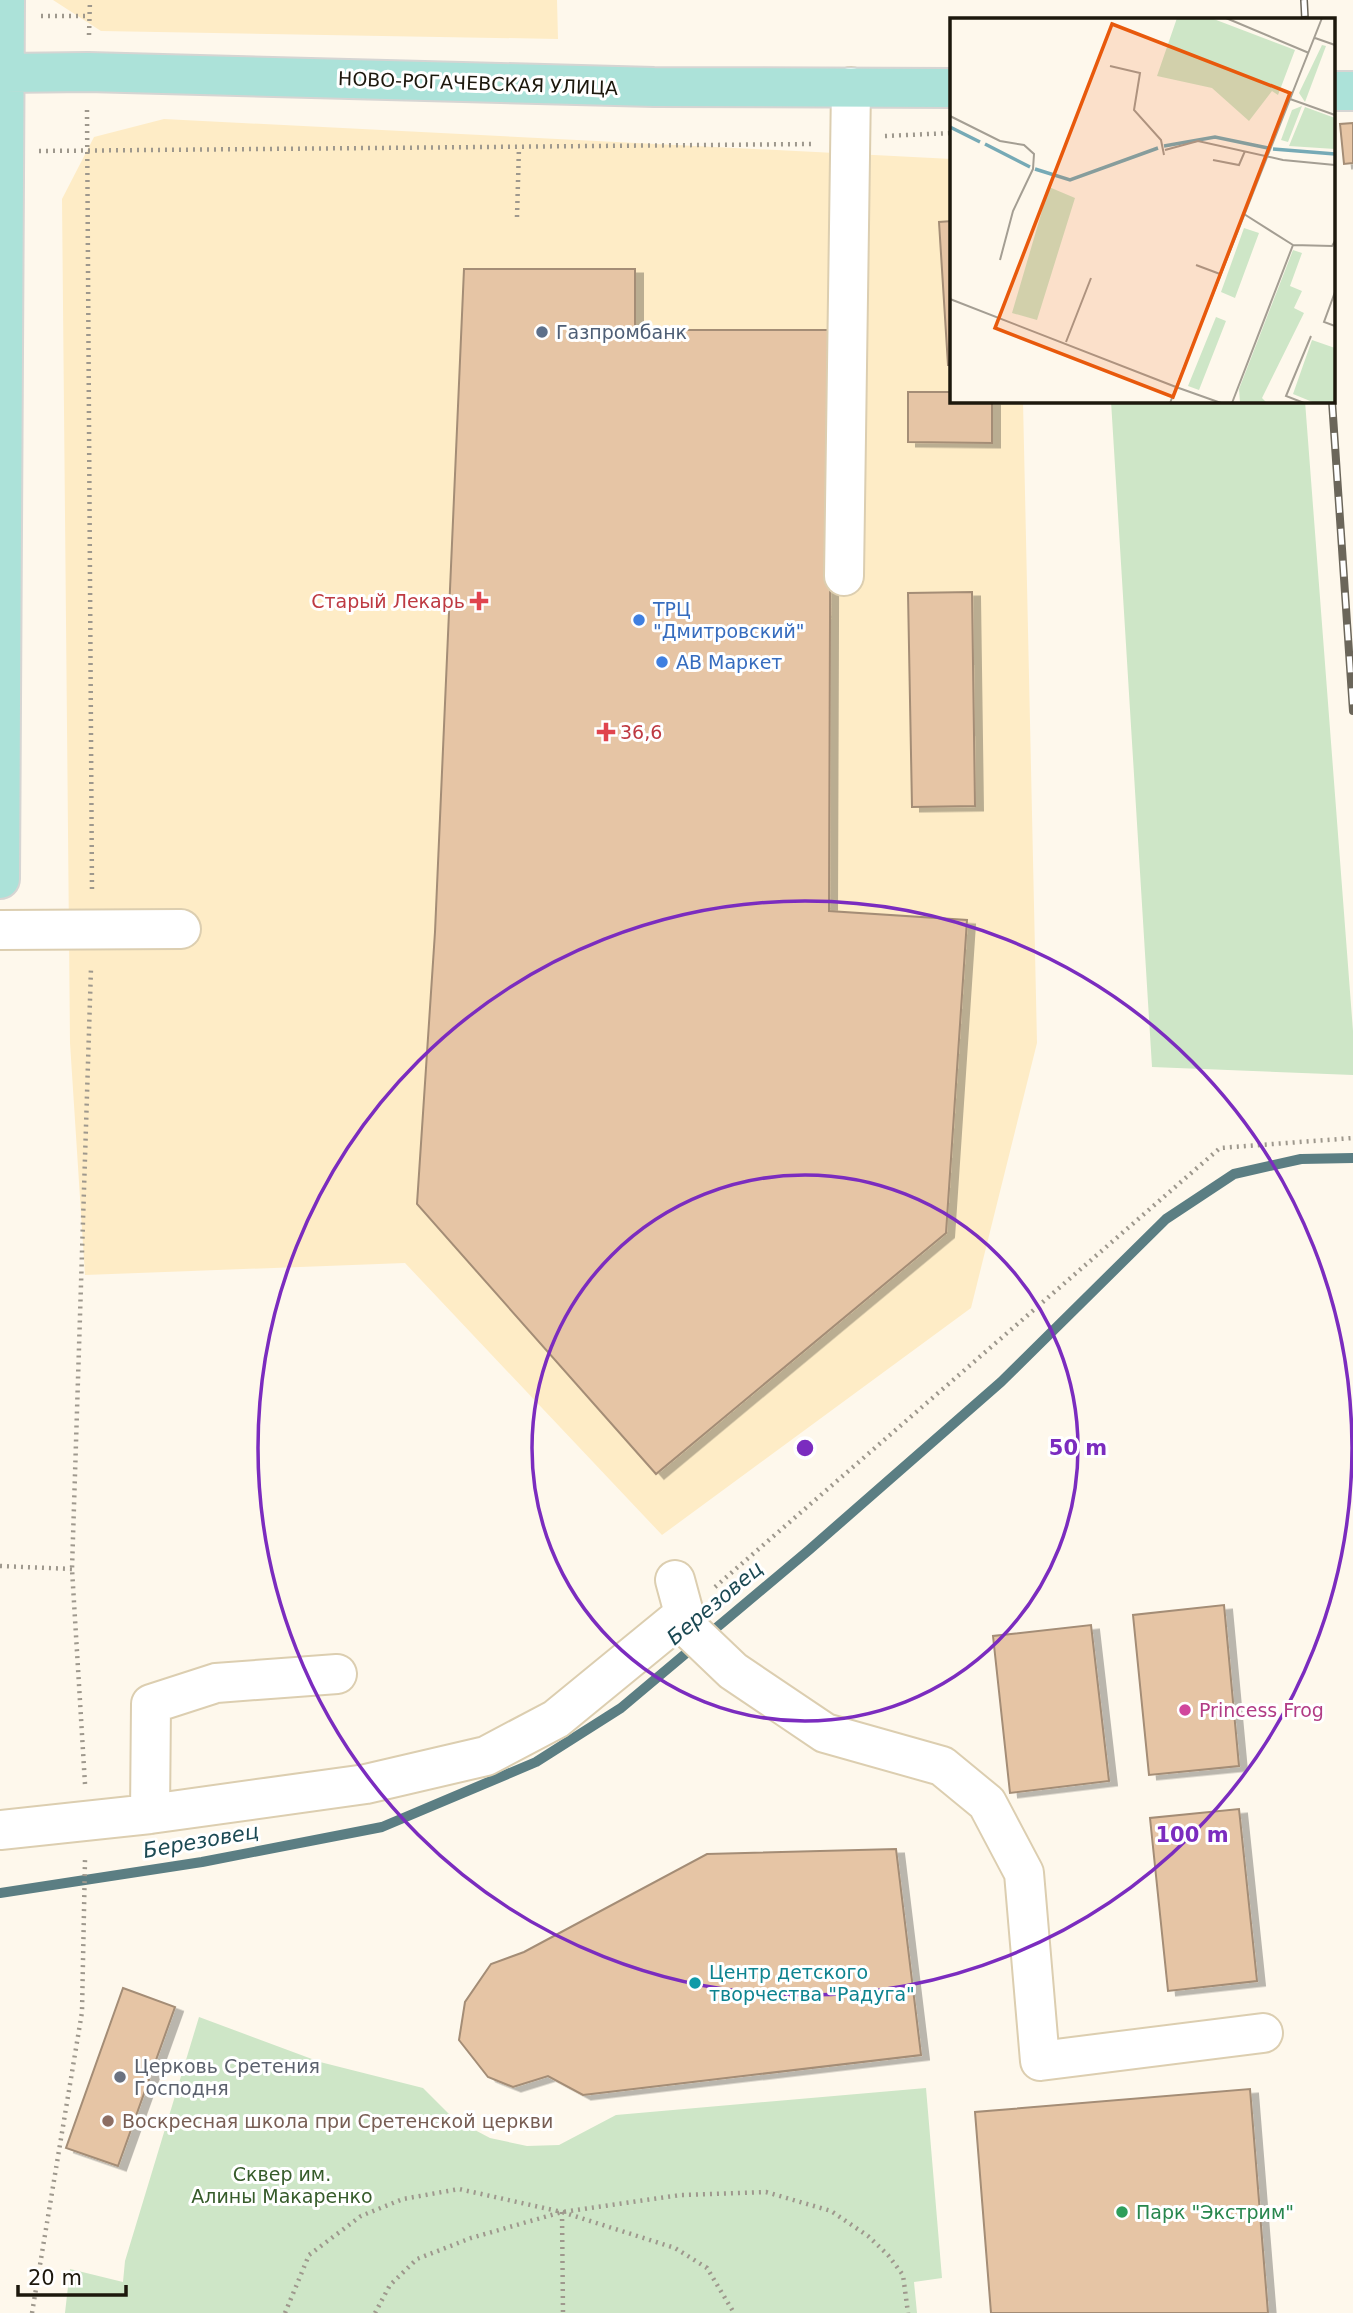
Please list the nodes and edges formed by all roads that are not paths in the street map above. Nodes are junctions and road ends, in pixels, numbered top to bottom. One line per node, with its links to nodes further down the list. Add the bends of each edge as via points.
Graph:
1 (5, 0): 2 (main road)
2 (2, 73): 3 (main road, НОВО-РОГАЧЕВСКАЯ УЛИЦА); 6 (main road)
3 (851, 87): 4 (main road, НОВО-РОГАЧЕВСКАЯ УЛИЦА); 5 (lane)
4 (950, 88)
5 (844, 576)
6 (0, 879)
7 (181, 929): 8 (lane)
8 (0, 930)
9 (337, 1674): 10 (lane, via 216,1683 151,1704)
10 (150, 1814): 11 (lane); 12 (lane, via 366,1784 486,1756 556,1719 682,1607 733,1671 825,1733 942,1766 987,1803 1024,1873 1040,2060)
11 (0, 1830)
12 (1263, 2033)

